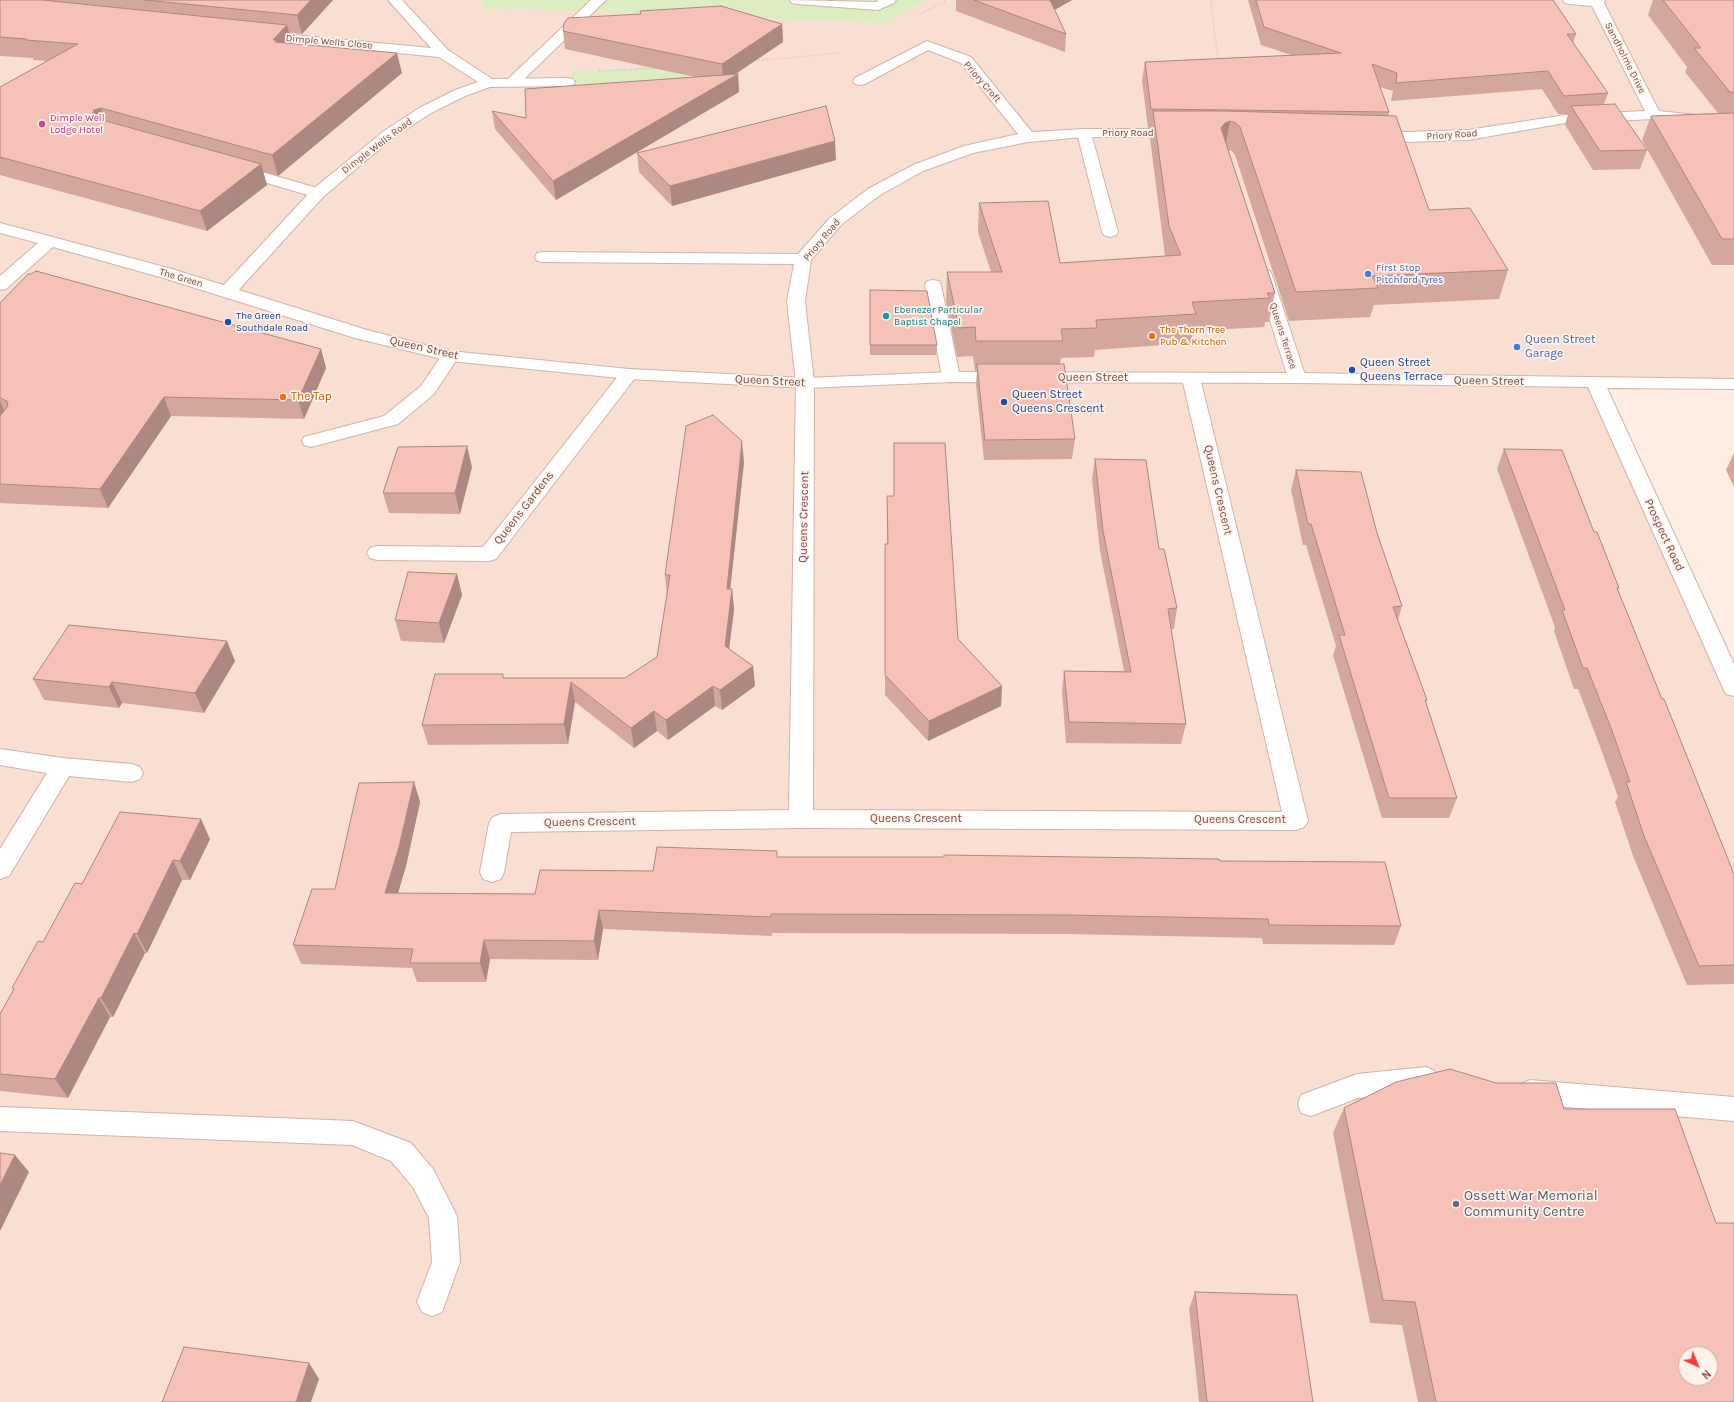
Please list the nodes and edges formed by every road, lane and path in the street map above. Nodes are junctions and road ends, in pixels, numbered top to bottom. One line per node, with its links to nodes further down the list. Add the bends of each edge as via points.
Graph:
1 (395, 0): 11 (street)
2 (599, 0): 17 (street)
3 (797, 0): 4 (street, via 878,6)
4 (889, 0)
5 (946, 0): 9 (path)
6 (1211, 0): 14 (path)
7 (1570, 0): 8 (street)
8 (1597, 2): 20 (street, Sandholme Drive)
9 (915, 17)
10 (245, 34): 11 (street, Dimple Wells Close)
11 (443, 53): 19 (street)
12 (843, 53): 13 (path)
13 (752, 61)
14 (1218, 63)
15 (667, 68): 18 (path, via 566,73)
16 (860, 81): 24 (street, Priory Croft, via 926,45 966,60)
17 (512, 82): 18 (street, Dimple Wells Road); 19 (street, Dimple Wells Road)
18 (568, 82)
19 (489, 83): 27 (street, Dimple Wells Road, via 426,110 389,134)
20 (1654, 115): 21 (street, Priory Road); 25 (street, Priory Road, via 1565,119 1468,135)
21 (1734, 123)
22 (1084, 133): 23 (street, Priory Road); 24 (street, Priory Road); 29 (street)
23 (1196, 133)
24 (1028, 137): 32 (street, Priory Road, via 969,149 918,168 874,192 836,221)
25 (1358, 138)
26 (220, 165): 27 (street)
27 (318, 193): 36 (street, Dimple Wells Road)
28 (0, 228): 30 (street, The Green)
29 (1110, 232)
30 (49, 242): 34 (street); 36 (street, The Green)
31 (543, 257): 32 (street)
32 (803, 259): 44 (street, Priory Road, via 796,301)
33 (1259, 260): 42 (street, Queens Terrace)
34 (0, 285)
35 (933, 285): 40 (street)
36 (228, 291): 37 (street, The Green)
37 (361, 334): 38 (street, Queen Street)
38 (450, 356): 39 (street, Queen Street); 46 (street, via 428,390 391,420)
39 (629, 374): 44 (street, Queen Street); 47 (street, Queens Gardens, via 489,554)
40 (951, 378): 41 (street, Queen Street); 44 (street, Queen Street)
41 (1191, 378): 42 (street, Queen Street); 52 (street, Queens Crescent, via 1296,821)
42 (1297, 378): 43 (street, Queen Street)
43 (1594, 382): 45 (street, Queen Street); 48 (street, Prospect Road)
44 (805, 383): 52 (street, Queens Crescent)
45 (1734, 384)
46 (311, 441)
47 (377, 553)
48 (1734, 688)
49 (1, 757): 50 (street)
50 (63, 767): 51 (street); 53 (street)
51 (132, 773)
52 (801, 819): 54 (street, Queens Crescent, via 500,823)
53 (0, 869)
54 (492, 872)
55 (1447, 1082): 57 (street, via 1426,1078 1357,1086)
56 (1505, 1090): 58 (street)
57 (1311, 1104)
58 (1734, 1109)
59 (0, 1119): 60 (street, via 352,1133 401,1152 424,1178 443,1216 446,1262)
60 (432, 1302)

